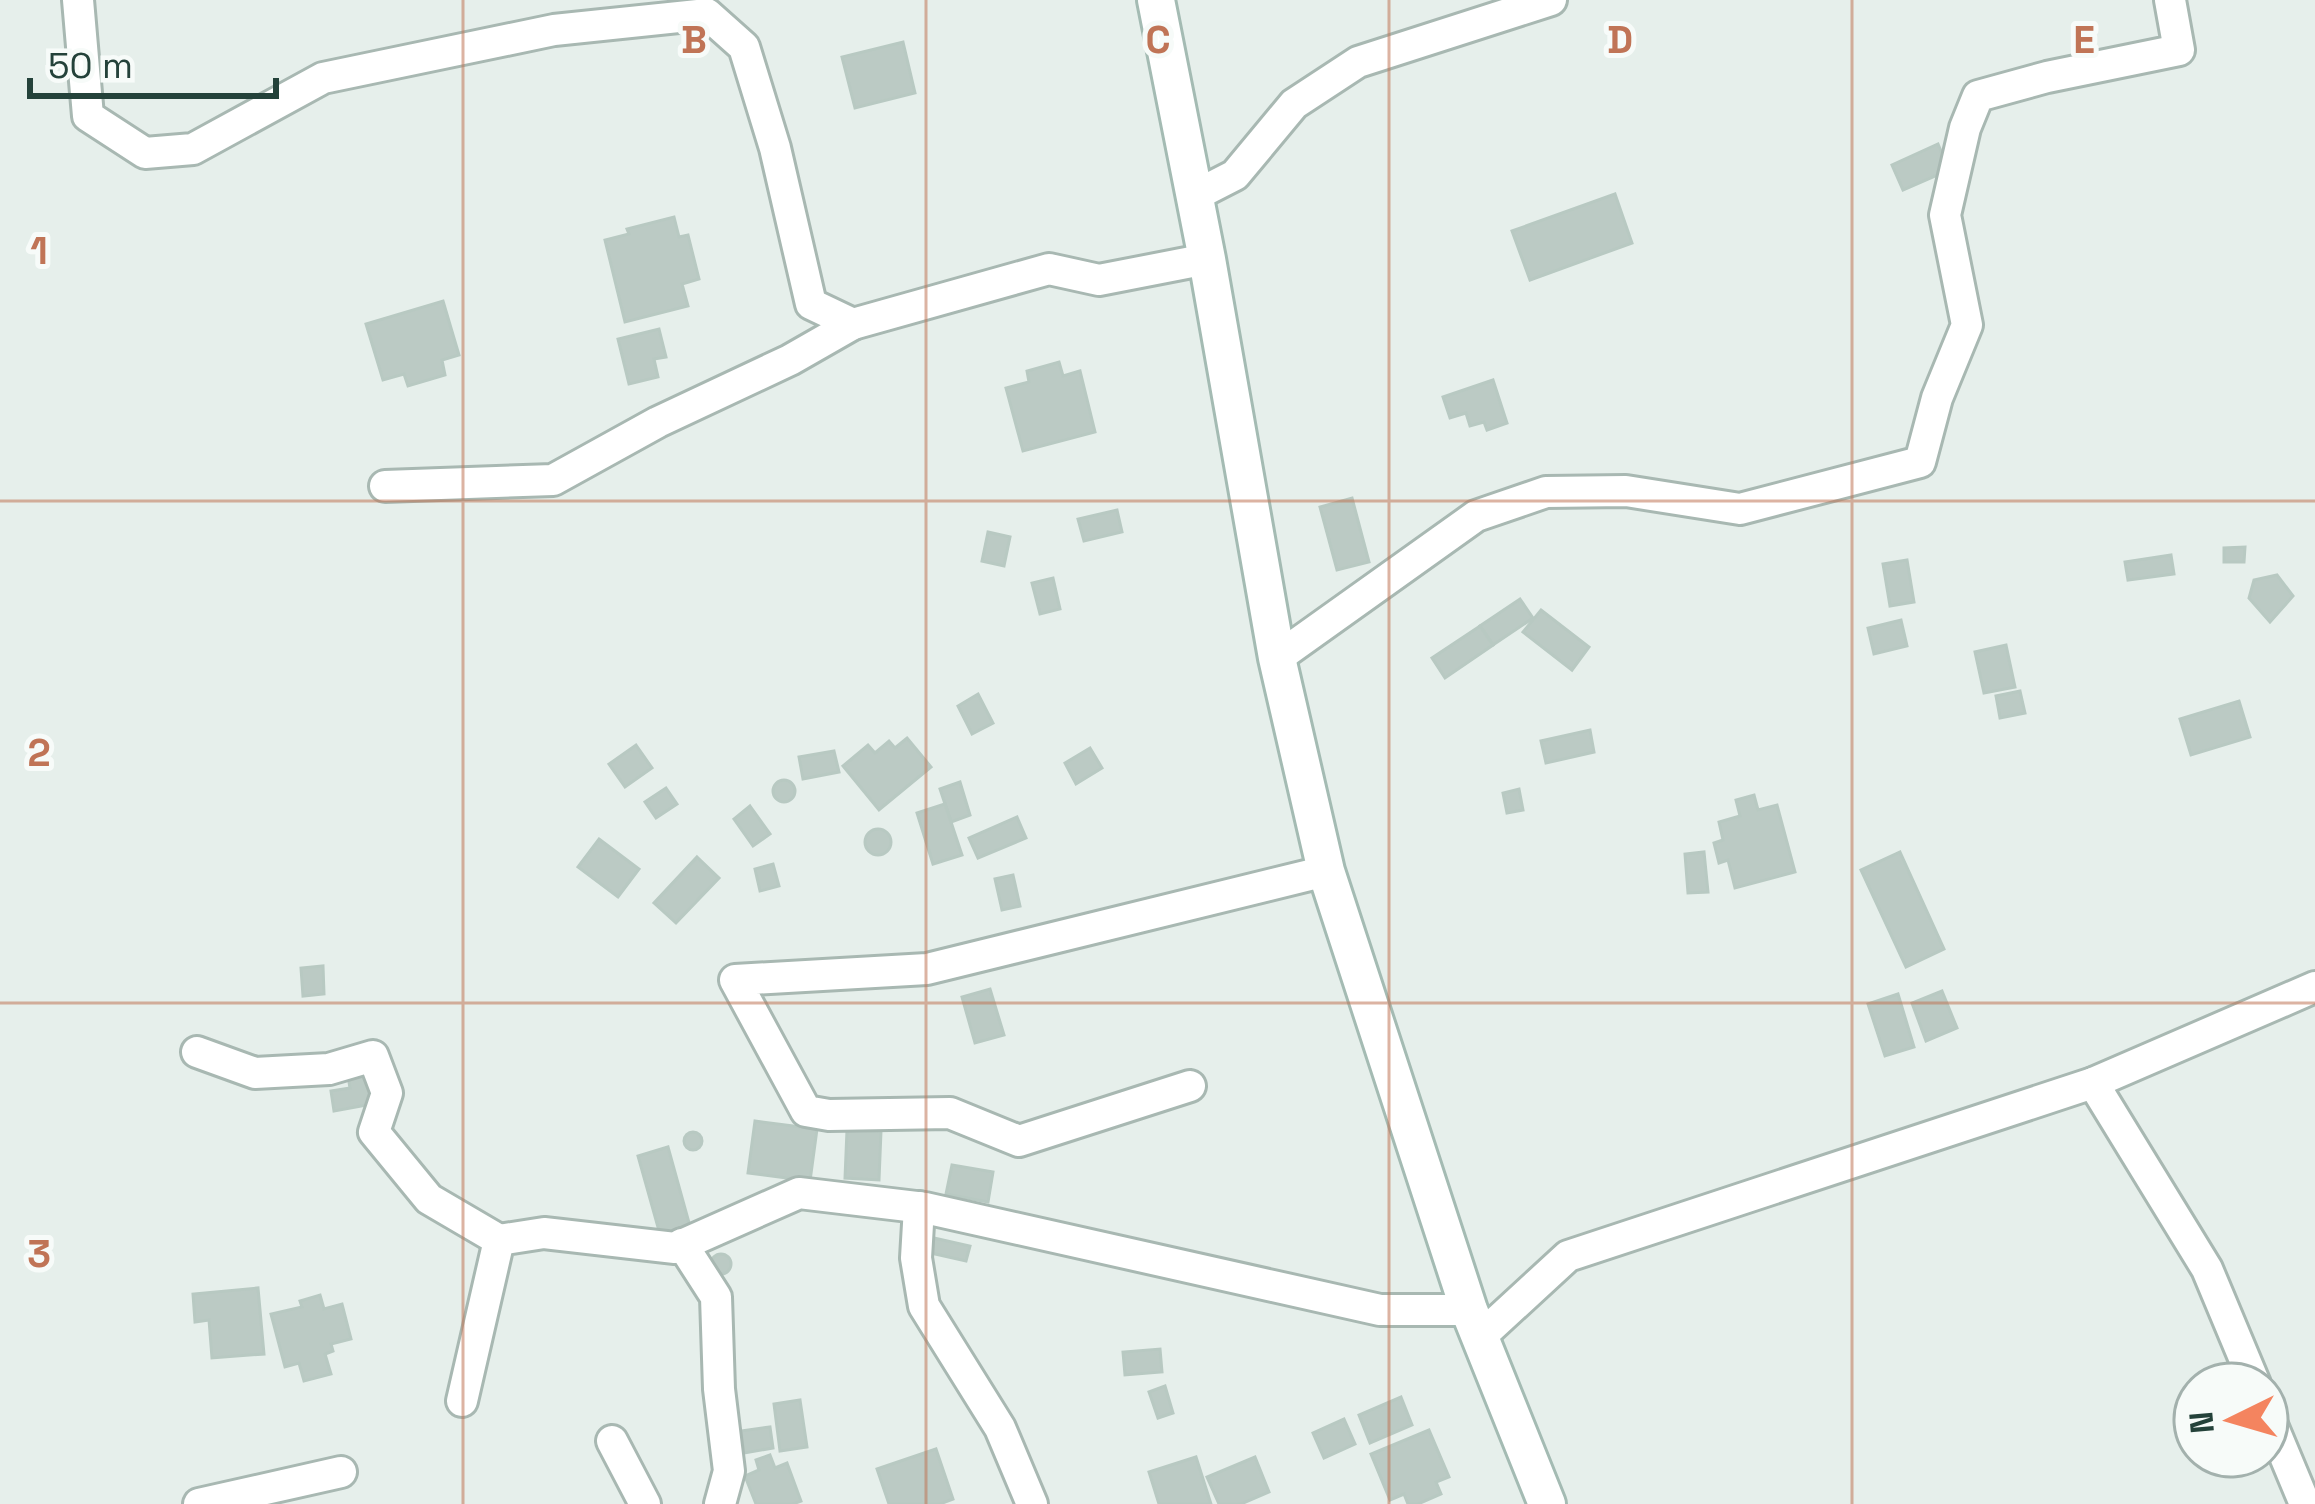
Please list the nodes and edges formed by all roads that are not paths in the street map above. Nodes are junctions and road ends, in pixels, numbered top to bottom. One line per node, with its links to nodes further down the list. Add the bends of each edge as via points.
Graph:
1 (78, 0): 7 (street, via 88,116 145,153 194,149 323,78 554,31 706,14 744,47 811,304)
2 (1156, 0): 5 (street)
3 (1551, 0): 5 (street, via 1358,62 1294,104 1235,175)
4 (2170, 0): 9 (street, via 2179,50 1978,96 1945,215 1966,325 1920,462 1739,508 1627,491 1546,492 1476,516)
5 (1194, 196): 6 (street)
6 (1208, 259): 7 (street, via 1099,280 1049,269); 9 (street)
7 (853, 324): 8 (street, via 553,480)
8 (385, 487)
9 (1276, 658): 10 (street)
10 (1326, 872): 14 (street, via 927,969 734,980 806,1111 950,1113 1018,1142); 18 (street)
11 (2315, 987): 13 (street)
12 (197, 1052): 16 (street, via 255,1073 329,1069 374,1056 387,1093 374,1132 429,1198)
13 (2093, 1083): 18 (street, via 1568,1256); 19 (street, via 2206,1269)
14 (1190, 1086)
15 (919, 1207): 17 (street, via 799,1193); 18 (street, via 1380,1310); 27 (street, via 924,1306 1000,1428)
16 (499, 1240): 17 (street, via 544,1234); 20 (street)
17 (682, 1244): 26 (street, via 716,1297 728,1471)
18 (1474, 1323): 28 (street)
19 (2245, 1360)
20 (462, 1401)
21 (612, 1441): 25 (street)
22 (2291, 1470): 29 (street)
23 (341, 1472): 24 (street)
24 (199, 1504)
25 (645, 1504)
26 (721, 1504)
27 (1033, 1504)
28 (1547, 1504)
29 (2305, 1504)

